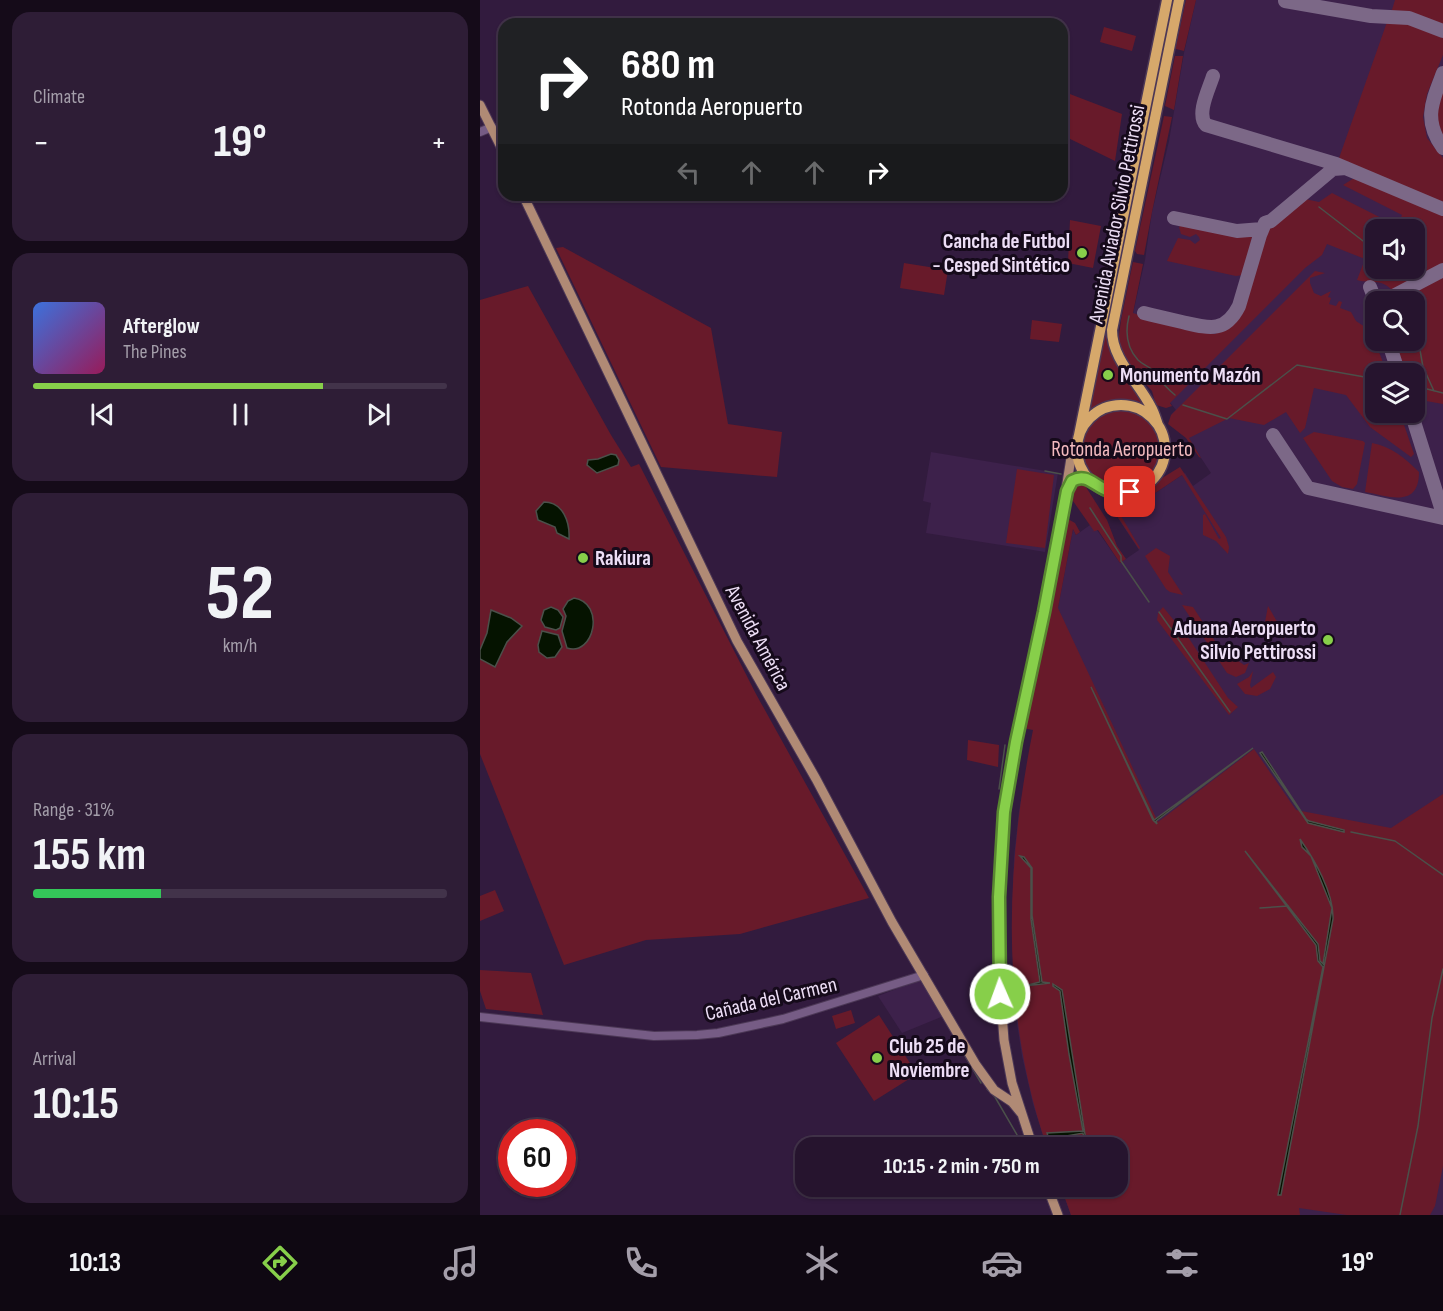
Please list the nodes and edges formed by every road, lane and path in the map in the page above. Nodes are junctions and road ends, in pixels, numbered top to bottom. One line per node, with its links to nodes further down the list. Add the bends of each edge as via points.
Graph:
1 (1167, 0): 9 (highway, Avenida Aviador Silvio Pettirossi)
2 (1179, 0): 8 (highway, Avenida Aviador Silvio Pettirossi, via 1112,330 1117,355 1151,406)
3 (480, 105): 4 (main road)
4 (492, 127): 5 (street); 6 (main road)
5 (480, 132)
6 (498, 140)
7 (526, 201): 12 (main road, Avenida América, via 732,632)
8 (1158, 425): 9 (highway, via 1141,410 1118,405 1107,407 1088,420); 10 (highway, via 1164,439 1164,459 1148,483 1130,492 1119,492 1099,487)
9 (1079, 438): 10 (highway, via 1079,462); 11 (main road, Avenida Aviador Silvio Pettirossi, via 1071,458)
10 (1090, 479): 11 (main road, via 1076,478)
11 (1067, 491): 15 (main road, Avenida Aviador Silvio Pettirossi, via 1003,821 999,897 1001,1020)
12 (924, 975): 13 (street, Cañada del Carmen, via 783,1019 697,1035 654,1036); 14 (main road, Avenida América)
13 (480, 1017)
14 (988, 1084): 15 (main road); 16 (main road, Avenida América)
15 (1016, 1096): 16 (main road, Avenida Aviador Silvio Pettirossi)
16 (1021, 1113): 17 (main road, Avenida Aviador Silvio Pettirossi)
17 (1029, 1137)
18 (1051, 1197): 19 (main road)
19 (1058, 1215)

